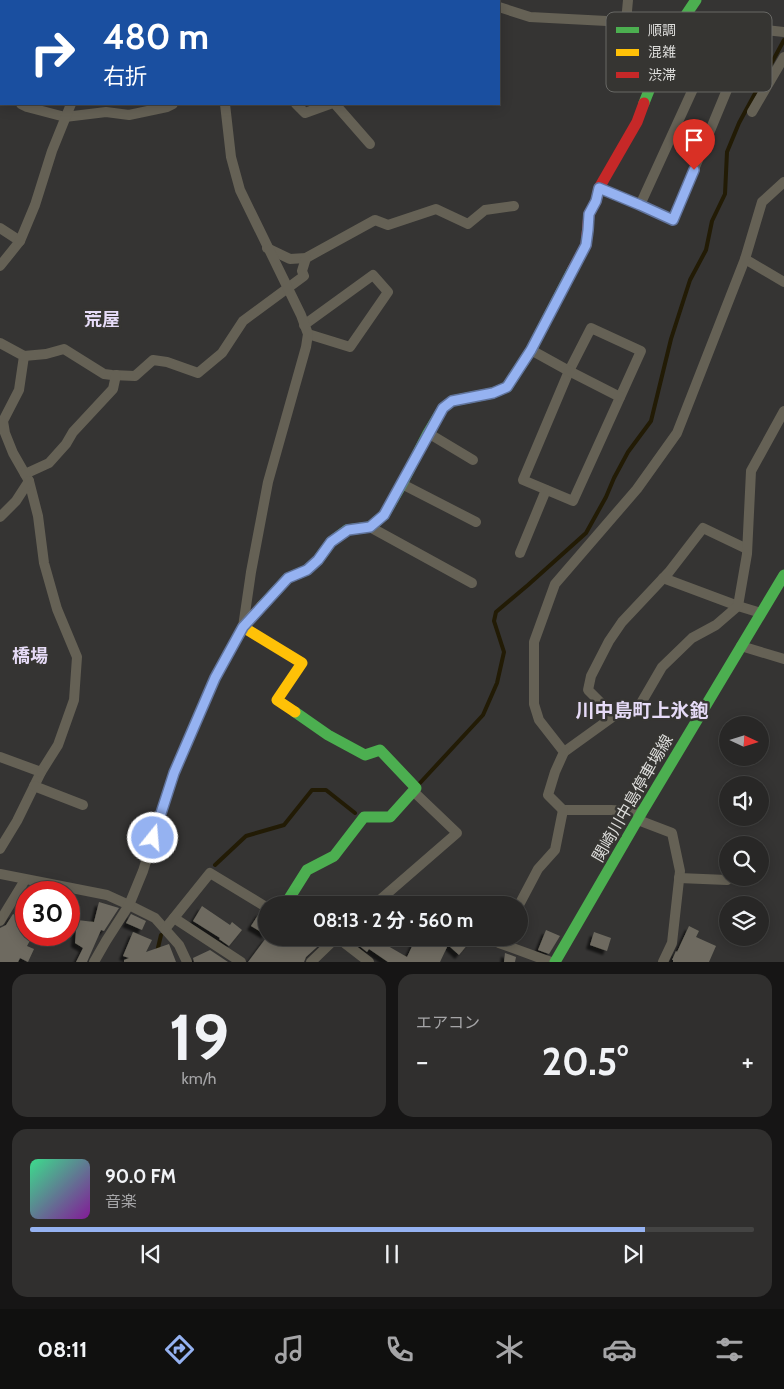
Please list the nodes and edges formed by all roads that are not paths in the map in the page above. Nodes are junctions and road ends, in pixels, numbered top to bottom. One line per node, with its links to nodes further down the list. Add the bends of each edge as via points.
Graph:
1 (696, 0): 3 (street)
2 (500, 7): 4 (street, via 530,17)
3 (687, 12)
4 (606, 21)
5 (784, 57): 6 (street)
6 (772, 78)
7 (648, 92): 22 (street, via 636,122)
8 (692, 92): 23 (street)
9 (726, 92): 23 (street, via 673,220)
10 (764, 92): 18 (street)
11 (23, 105): 19 (street)
12 (71, 105): 19 (street)
13 (171, 105): 19 (street, via 129,115 106,112)
14 (225, 105): 27 (street, via 231,157 240,190)
15 (297, 105): 16 (street, via 305,113)
16 (327, 105)
17 (336, 105): 20 (street)
18 (752, 112)
19 (65, 117): 26 (street)
20 (370, 144)
21 (784, 182): 29 (street, via 762,202)
22 (599, 188): 23 (street); 35 (street, via 589,214 586,245)
23 (640, 205)
24 (514, 206): 28 (street, via 485,210 468,224 436,209 388,225 374,220)
25 (0, 228): 26 (street)
26 (20, 241): 30 (street)
27 (267, 248): 28 (street, via 290,259); 32 (street)
28 (306, 258): 32 (street, via 302,271 304,276)
29 (745, 259): 31 (street); 60 (street, via 676,433 637,489 555,584 534,642 534,704 540,720)
30 (0, 266)
31 (784, 282)
32 (287, 288): 33 (street); 38 (street, via 243,321 222,353 198,373 153,360 135,376)
33 (306, 329): 33 (street, via 373,275 388,292 350,347); 56 (street, via 306,347 268,482)
34 (1, 345): 36 (street)
35 (531, 350): 37 (street); 41 (street, via 507,387 452,401 443,408)
36 (24, 356): 38 (street, via 64,349 104,374); 43 (street, via 19,390 3,421 13,453)
37 (569, 371): 39 (street); 39 (street, via 592,328 641,351); 45 (street, via 524,480)
38 (116, 375): 43 (street, via 113,388 66,444 49,463)
39 (620, 397): 45 (street, via 573,501)
40 (784, 411): 49 (street, via 751,471)
41 (428, 433): 42 (street); 44 (street)
42 (473, 460)
43 (27, 478): 46 (street, via 16,501); 62 (street, via 38,516 44,563 77,657 74,700 58,745)
44 (402, 484): 47 (street); 48 (street, via 384,515)
45 (546, 490): 50 (street)
46 (0, 517)
47 (476, 522)
48 (370, 527): 53 (street); 56 (street, via 348,530 331,542 307,570 288,578)
49 (748, 549): 52 (street, via 702,528); 54 (street)
50 (520, 553)
51 (784, 575): 55 (street, 関崎川中島停車場線)
52 (663, 578): 54 (street); 59 (street, via 622,622 592,676 588,690)
53 (472, 583)
54 (738, 606): 55 (street); 59 (street, via 716,625 692,638 662,667 637,710)
55 (761, 613): 57 (street, 関崎川中島停車場線)
56 (243, 627): 64 (street, via 302,663 277,700 328,735 365,755 380,750 416,788); 77 (street, via 215,678 174,773)
57 (741, 646): 58 (street); 67 (street, 関崎川中島停車場線)
58 (784, 659)
59 (612, 717): 60 (street)
60 (564, 752): 66 (street, via 548,795)
61 (0, 757): 62 (street)
62 (41, 772): 63 (street)
63 (34, 786): 65 (street); 68 (street)
64 (413, 791): 73 (street, via 390,817 364,817 334,856 307,870); 74 (street, via 457,833)
65 (83, 805)
66 (563, 810): 67 (street, via 611,810); 75 (street, via 555,850 538,869)
67 (640, 816): 70 (street, via 672,833); 90 (street, 関崎川中島停車場線)
68 (0, 849)
69 (0, 874): 71 (street)
70 (679, 878): 72 (street); 91 (street, via 672,943)
71 (25, 880): 77 (street, via 106,895); 79 (street)
72 (719, 880)
73 (291, 896)
74 (384, 896)
75 (524, 896)
76 (258, 902): 78 (street, via 210,873)
77 (129, 905): 80 (street, via 155,918); 84 (street)
78 (174, 918): 80 (street); 86 (street)
79 (0, 921)
80 (165, 929): 85 (street, via 179,945)
81 (328, 946): 87 (street)
82 (348, 946): 88 (street)
83 (507, 946): 89 (street)
84 (94, 962)
85 (187, 962)
86 (241, 962)
87 (310, 962)
88 (369, 962)
89 (551, 962)
90 (555, 962)
91 (663, 962)

